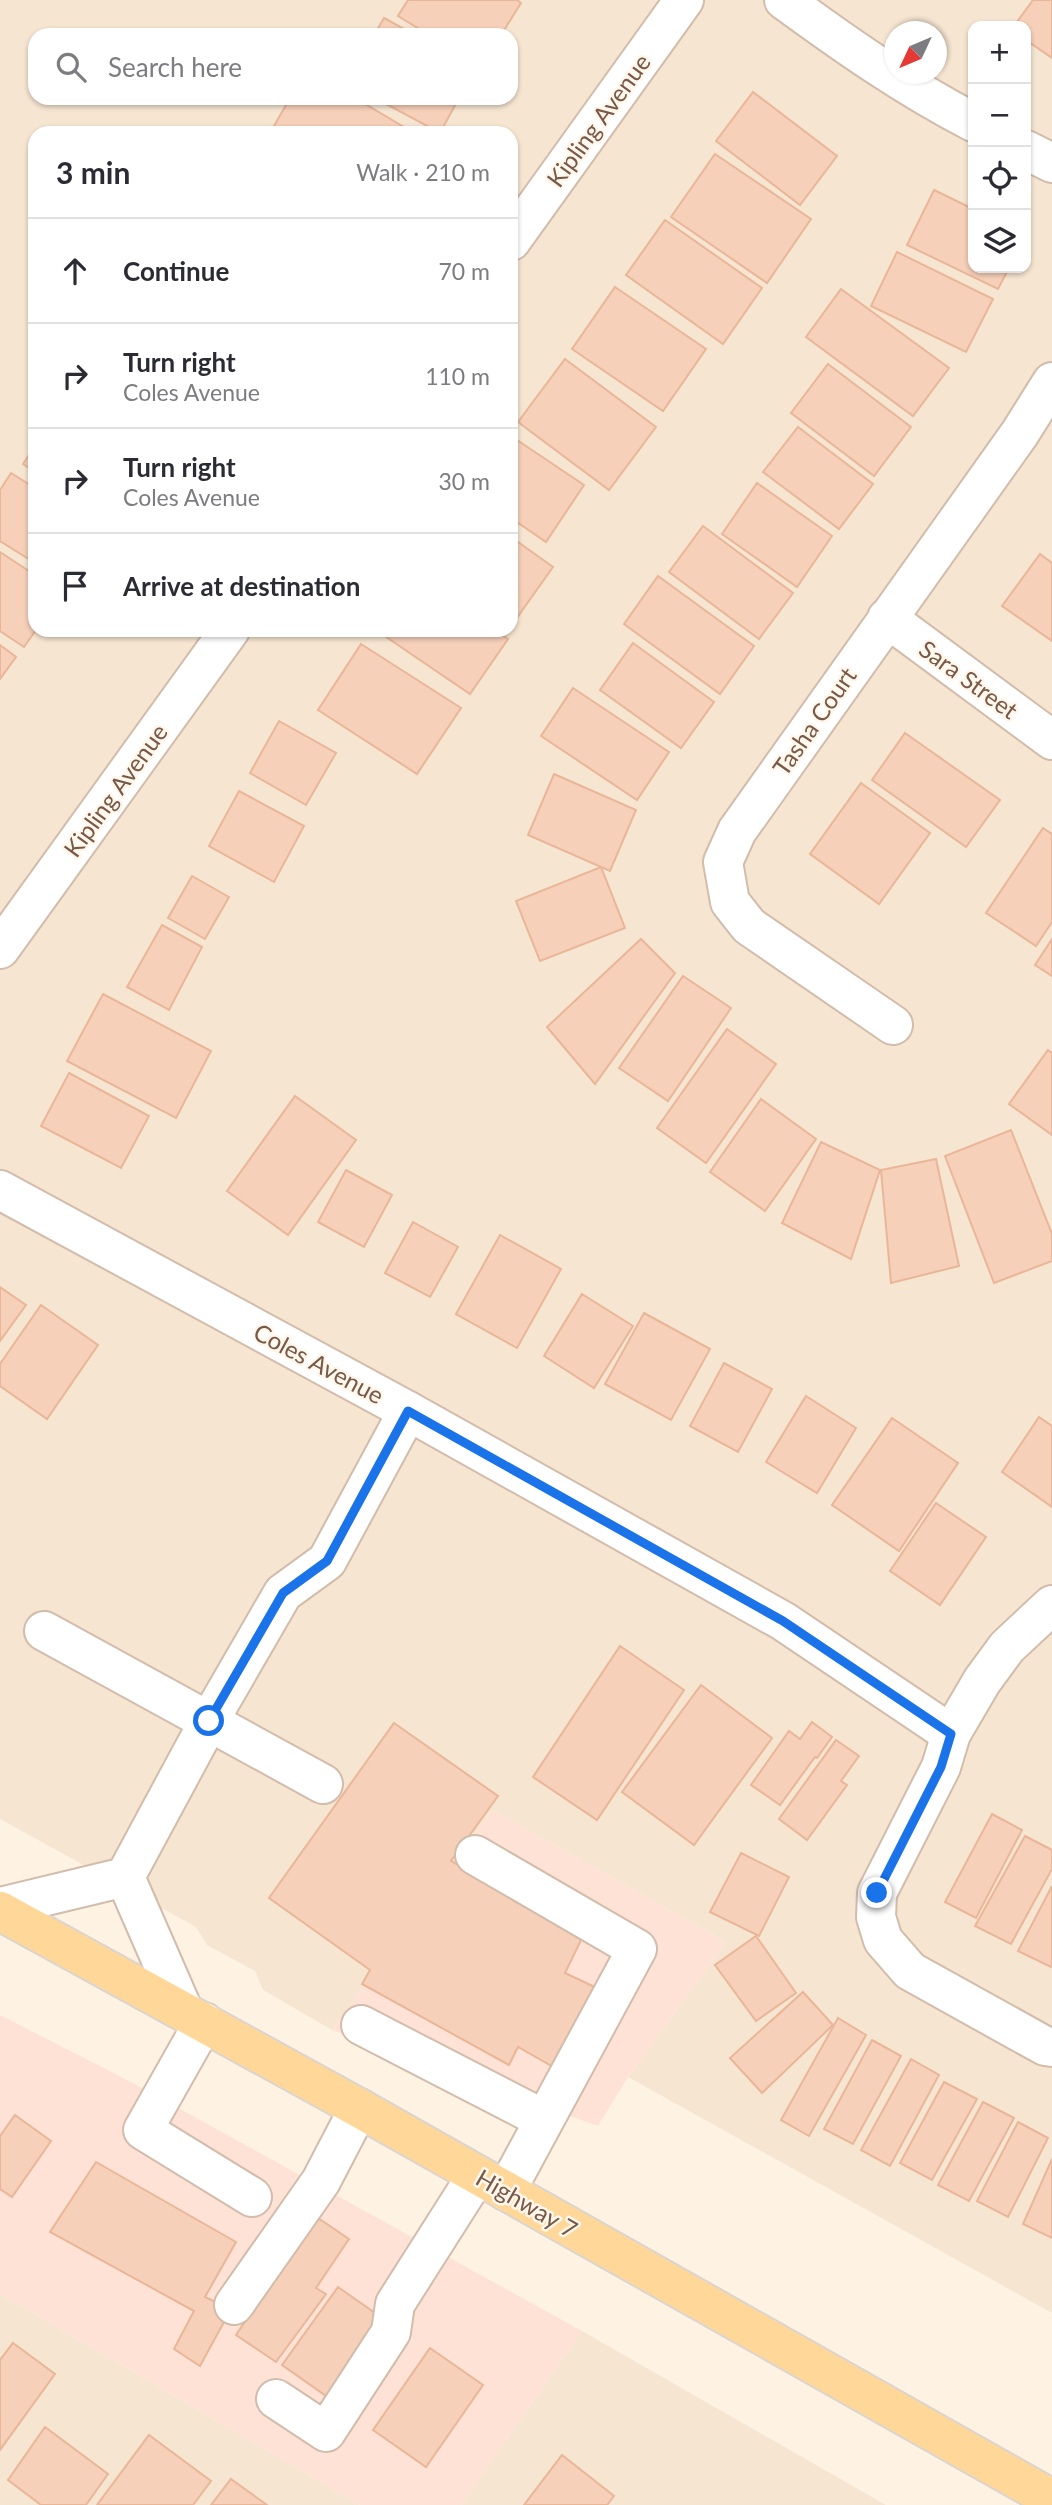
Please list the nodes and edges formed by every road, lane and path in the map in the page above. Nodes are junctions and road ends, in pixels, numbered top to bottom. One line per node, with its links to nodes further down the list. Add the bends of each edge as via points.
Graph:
1 (684, 0): 6 (street, Kipling Avenue)
2 (784, 0): 3 (street, via 878,68)
3 (968, 119)
4 (1031, 152): 5 (street)
5 (1052, 163)
6 (518, 231)
7 (1052, 382): 8 (street, Tasha Court)
8 (887, 618): 10 (street, Sara Street); 12 (street, Tasha Court, via 737,831 723,862 730,902 749,926)
9 (225, 637): 11 (street, Kipling Avenue)
10 (1052, 740)
11 (0, 949)
12 (893, 1025)
13 (0, 1190): 14 (street, Coles Avenue)
14 (408, 1411): 17 (street, via 327,1561 283,1593); 18 (street, Coles Avenue, via 783,1621)
15 (1052, 1605): 18 (street, via 1007,1647)
16 (44, 1631): 17 (street)
17 (209, 1721): 19 (street); 21 (street)
18 (951, 1734): 25 (street, via 941,1767 877,1893 876,1917 883,1940 910,1971)
19 (323, 1784)
20 (475, 1855): 27 (street, via 638,1950)
21 (125, 1877): 22 (street); 23 (street)
22 (0, 1909): 23 (main road, Highway 7)
23 (193, 2016): 26 (main road, Highway 7); 29 (street, via 143,2130)
24 (362, 2025): 27 (street)
25 (1052, 2047)
26 (359, 2108): 28 (main road, Highway 7); 30 (street, via 321,2181)
27 (544, 2119): 28 (street)
28 (492, 2183): 31 (street, via 395,2304 391,2332 326,2432); 32 (main road, Highway 7)
29 (252, 2197)
30 (234, 2305)
31 (276, 2399)
32 (1052, 2499)

